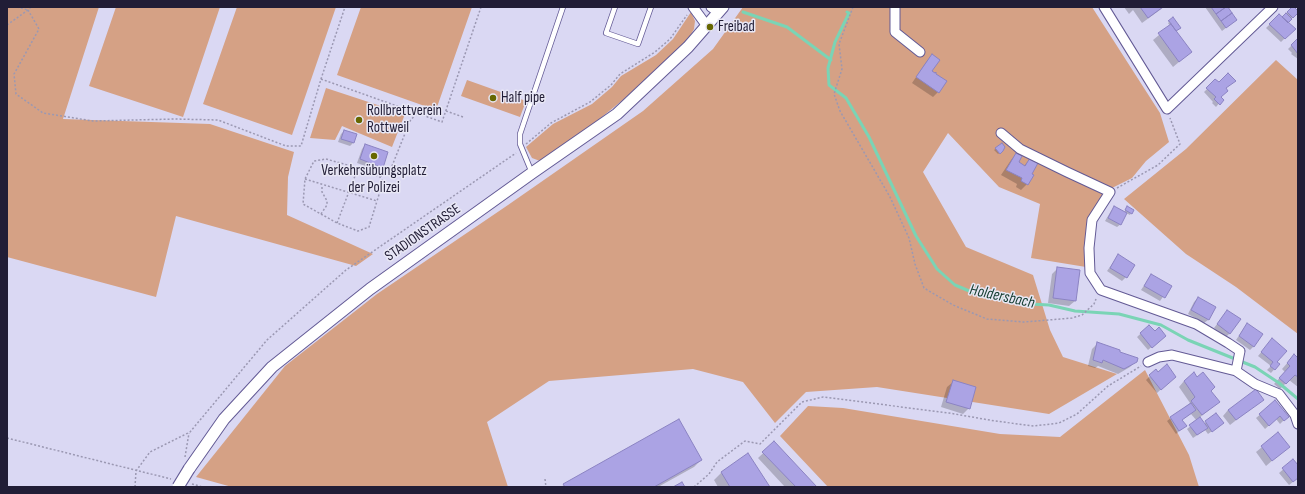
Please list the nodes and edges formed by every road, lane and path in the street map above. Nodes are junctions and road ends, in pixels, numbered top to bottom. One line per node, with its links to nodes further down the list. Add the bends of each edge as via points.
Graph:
1 (17, 7): 13 (path)
2 (31, 7): 13 (path)
3 (345, 7): 18 (path)
4 (481, 7): 20 (path)
5 (563, 7): 24 (lane, via 520,134)
6 (615, 7): 7 (lane, via 606,33 638,44)
7 (651, 7)
8 (853, 7): 35 (path, via 839,44 842,69 834,94 840,110 890,197 909,238 924,288 953,305 987,319 1024,322 1072,318 1082,315)
9 (894, 7): 17 (street, via 895,32)
10 (1104, 7): 19 (street)
11 (1273, 7): 19 (street)
12 (717, 9): 16 (street, STADIONSTRASSE)
13 (28, 10): 15 (path); 18 (path, via 39,30 14,74 16,94 42,113 93,121 218,120 286,146 301,146)
14 (691, 10): 16 (street); 24 (path, via 670,39 655,52 620,74 590,102 551,122)
15 (7, 25)
16 (707, 26): 26 (street, STADIONSTRASSE, via 617,114)
17 (920, 52)
18 (321, 79): 21 (path)
19 (1167, 109): 30 (path, via 1180,144 1158,165)
20 (446, 110): 21 (path, via 442,122); 22 (path)
21 (416, 114): 27 (path, via 410,121 392,166)
22 (464, 116)
23 (1001, 133): 30 (street, via 1020,149)
24 (521, 149): 26 (lane); 39 (path, via 346,270 267,340)
25 (358, 168): 27 (path); 28 (path, via 326,159 314,161); 31 (path)
26 (532, 173): 41 (street, STADIONSTRASSE, via 370,289 272,367)
27 (380, 177): 32 (path, via 383,182)
28 (306, 179): 29 (path); 33 (path, via 303,204)
29 (322, 184): 31 (path); 33 (path, via 322,192 327,201)
30 (1110, 192): 37 (street, via 1092,220 1089,248 1090,273 1101,290 1196,324 1240,351)
31 (348, 193): 32 (path); 34 (path)
32 (377, 202): 34 (path, via 369,227 358,231)
33 (321, 214): 34 (path)
34 (337, 223)
35 (1094, 304)
36 (1148, 362): 37 (street, via 1172,355); 47 (path, via 1108,386 1076,414 1059,423 1034,426 823,397 802,402 760,444 745,441 717,462 709,474)
37 (1238, 364): 38 (street, via 1255,384 1279,394 1295,415)
38 (1298, 424)
39 (190, 432): 41 (path); 42 (path, via 150,452)
40 (7, 438): 42 (path)
41 (187, 465): 45 (street, STADIONSTRASSE, bridge)
42 (136, 471): 44 (path)
43 (545, 479): 46 (path)
44 (135, 487)
45 (178, 487)
46 (546, 487)
47 (694, 487)

